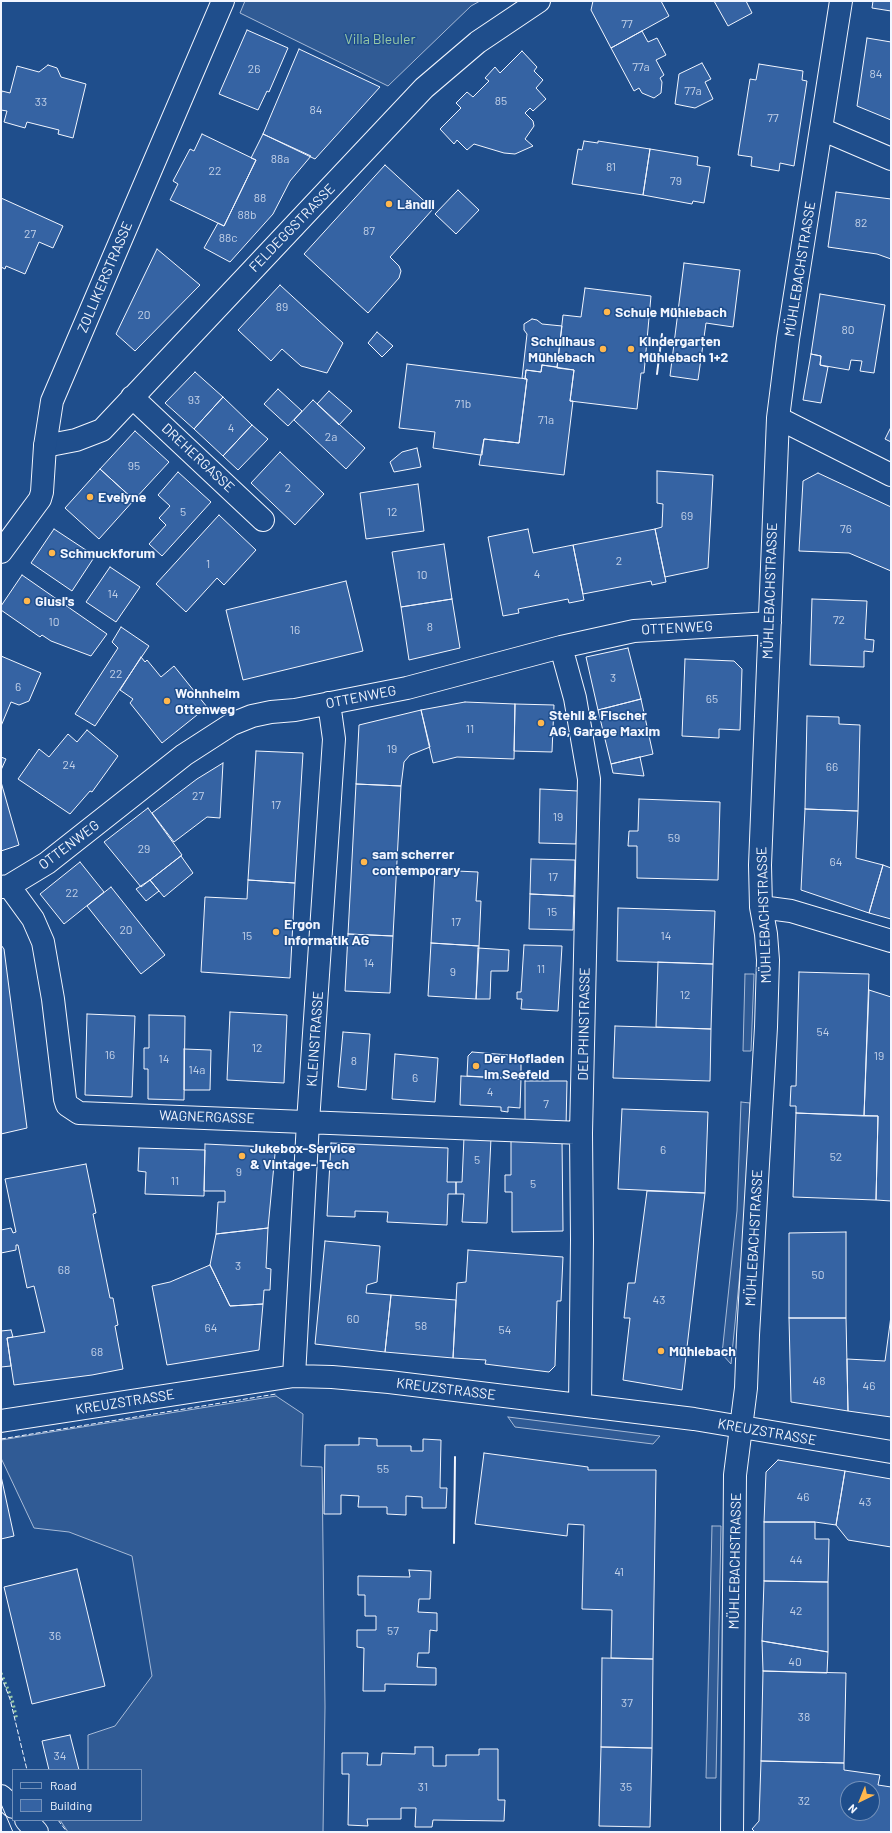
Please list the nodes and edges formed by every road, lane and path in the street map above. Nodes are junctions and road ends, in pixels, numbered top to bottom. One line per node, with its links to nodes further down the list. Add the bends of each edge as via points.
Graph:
1 (223, 1): 8 (street, ZOLLIKERSTRASSE, via 52,401)
2 (539, 1): 6 (street, FELDEGGSTRASSE, via 478,42 424,88)
3 (841, 1): 4 (street, MÜHLEBACHSTRASSE)
4 (821, 129): 5 (street); 7 (street, MÜHLEBACHSTRASSE)
5 (891, 159)
6 (132, 397): 8 (street, FELDEGGSTRASSE, via 102,430 76,440); 10 (street, DREHERGASSE)
7 (778, 418): 9 (street); 12 (street, MÜHLEBACHSTRASSE)
8 (45, 446): 11 (street, ZOLLIKERSTRASSE, via 40,499)
9 (891, 476)
10 (264, 520)
11 (1, 552)
12 (770, 623): 13 (street, OTTENWEG, via 634,631); 16 (street, MÜHLEBACHSTRASSE, via 760,865)
13 (561, 646): 14 (street, OTTENWEG, via 407,688); 19 (street, DELPHINSTRASSE, via 575,698 589,779)
14 (329, 703): 15 (street, OTTENWEG, via 252,716 232,724 184,755 47,863); 18 (street, KLEINSTRASSE, via 334,739)
15 (5, 886): 18 (street, WAGNERGASSE, via 36,924 43,942 65,1099 72,1109 79,1113)
16 (761, 907): 17 (street, via 792,911); 23 (street, MÜHLEBACHSTRASSE, via 768,960 766,1027 746,1388)
17 (891, 941)
18 (308, 1122): 19 (street, WAGNERGASSE); 20 (street, KLEINSTRASSE)
19 (581, 1133): 21 (street, DELPHINSTRASSE)
20 (294, 1376): 21 (street, KREUZSTRASSE, via 389,1382); 22 (street, KREUZSTRASSE)
21 (580, 1405): 23 (street, KREUZSTRASSE)
22 (1, 1421)
23 (741, 1428): 24 (street, KREUZSTRASSE); 29 (street, MÜHLEBACHSTRASSE, via 735,1475)
24 (891, 1452)
25 (1, 1796): 26 (street)
26 (12, 1806)
27 (27, 1821): 28 (street)
28 (37, 1832)
29 (732, 1832)

